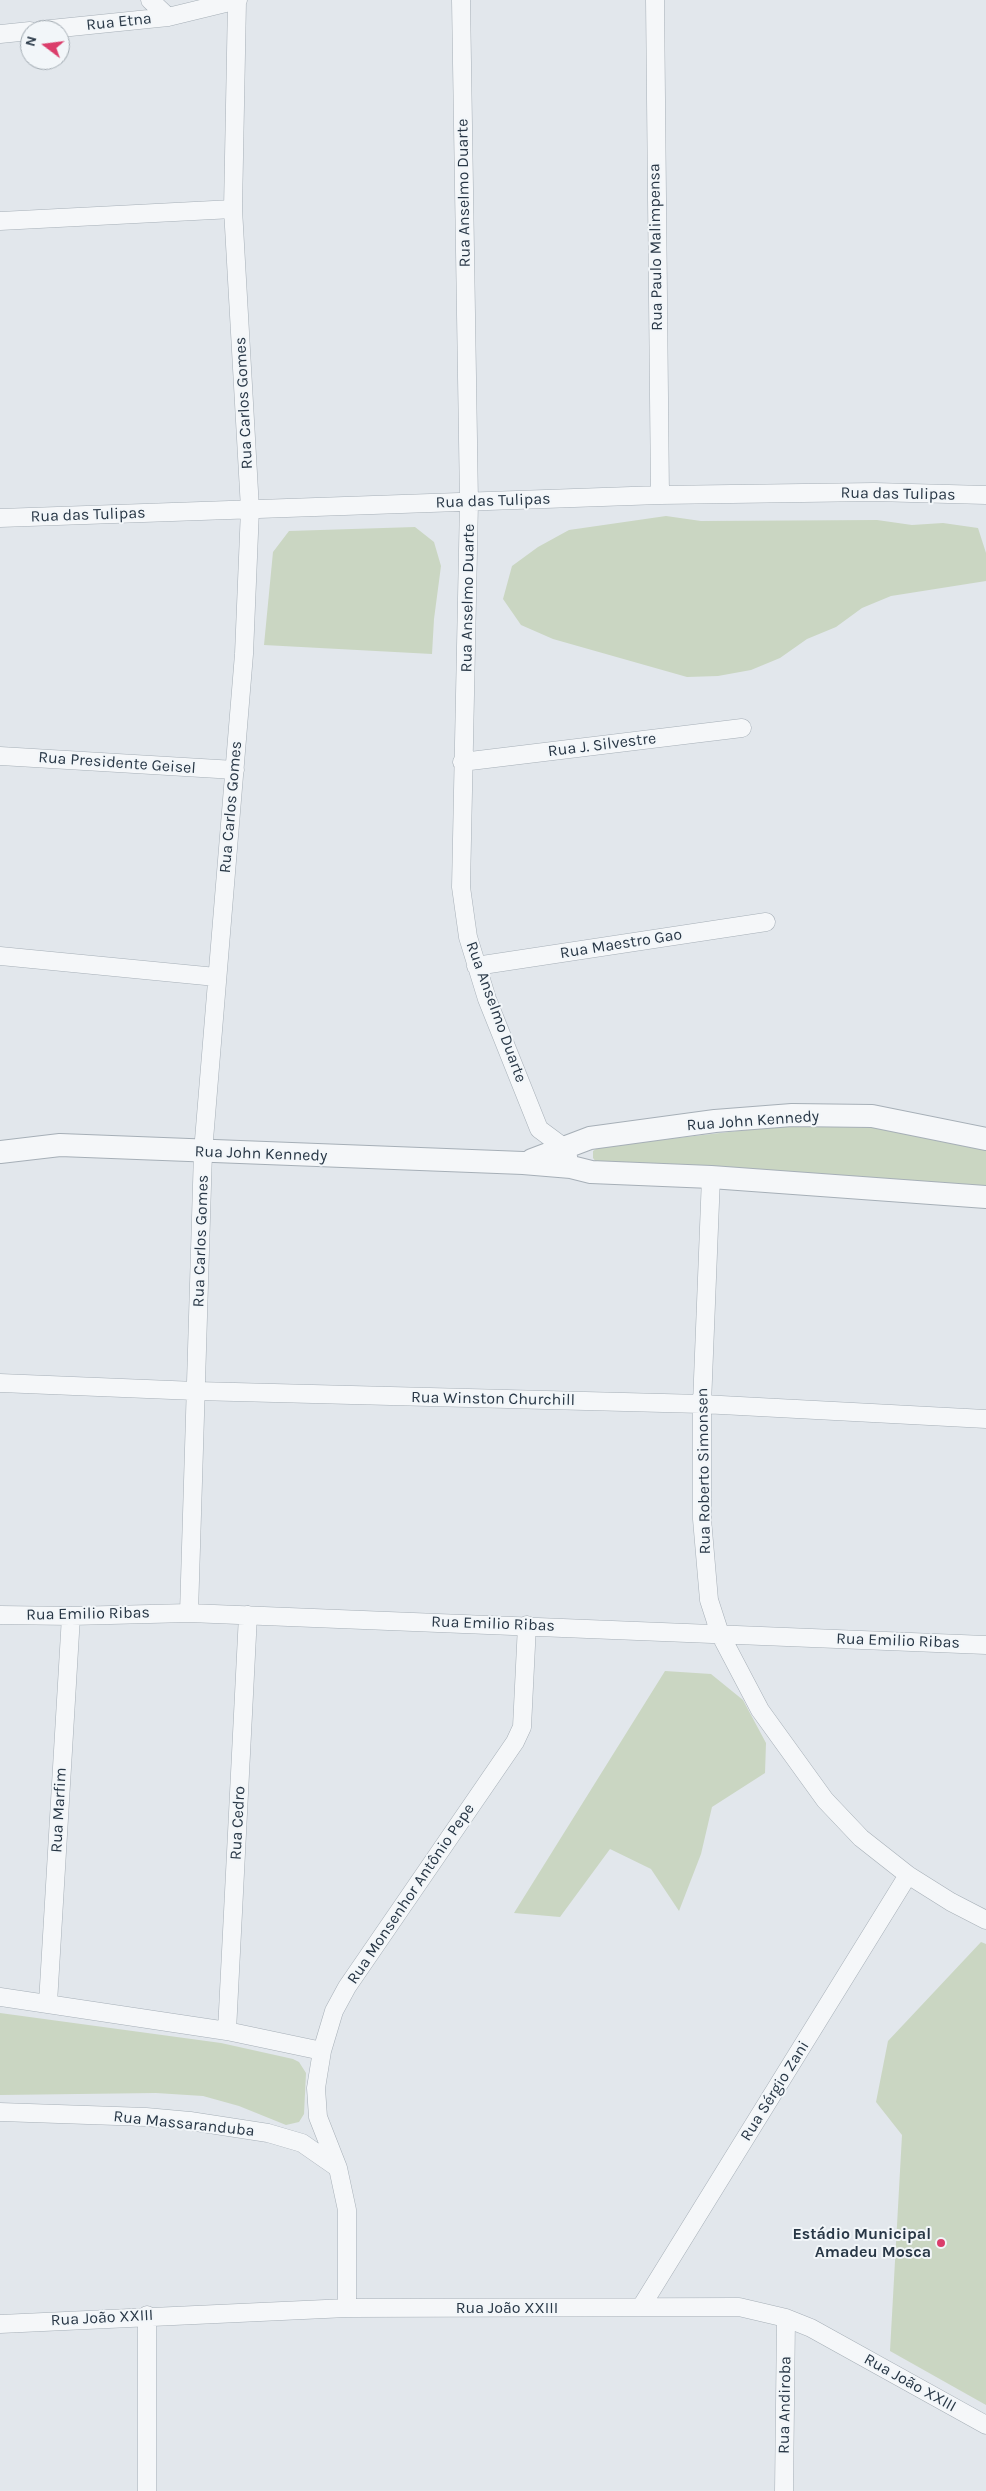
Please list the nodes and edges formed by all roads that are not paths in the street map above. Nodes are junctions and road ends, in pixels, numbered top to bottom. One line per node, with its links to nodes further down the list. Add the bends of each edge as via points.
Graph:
1 (150, 0): 5 (street)
2 (238, 0): 5 (street, Rua Etna); 9 (street, Rua Carlos Gomes)
3 (461, 0): 13 (street, Rua Anselmo Duarte)
4 (655, 0): 12 (street, Rua Paulo Malimpensa)
5 (168, 17): 6 (street, Rua Etna)
6 (70, 27)
7 (20, 32): 8 (street)
8 (0, 34)
9 (234, 209): 10 (street); 14 (street, Rua Carlos Gomes)
10 (0, 221)
11 (986, 494): 12 (street, Rua das Tulipas)
12 (660, 495): 13 (street, Rua das Tulipas)
13 (470, 502): 14 (street, Rua das Tulipas); 18 (street, Rua Anselmo Duarte)
14 (250, 509): 15 (street, Rua das Tulipas); 19 (street, Rua Carlos Gomes)
15 (0, 518)
16 (742, 728): 18 (street, Rua J. Silvestre)
17 (0, 756): 19 (street, Rua Presidente Geisel)
18 (462, 762): 22 (street, Rua Anselmo Duarte, via 461,888)
19 (235, 770): 23 (street, Rua Carlos Gomes)
20 (766, 922): 22 (street, Rua Maestro Gao)
21 (0, 956): 23 (street)
22 (476, 966): 27 (street, Rua Anselmo Duarte, via 539,1129)
23 (216, 977): 26 (street, Rua Carlos Gomes)
24 (986, 1139): 27 (street, Rua John Kennedy, via 872,1116 792,1115 715,1121 590,1138)
25 (0, 1152): 26 (street, Rua John Kennedy, via 60,1145)
26 (203, 1152): 27 (street, Rua John Kennedy, via 523,1163); 31 (street, Rua Carlos Gomes)
27 (568, 1158): 28 (street, Rua John Kennedy, via 591,1172)
28 (711, 1177): 29 (street, Rua John Kennedy); 32 (street, Rua Roberto Simonsen)
29 (986, 1196)
30 (0, 1383): 31 (street, Rua Winston Churchill)
31 (196, 1391): 32 (street, Rua Winston Churchill); 34 (street, Rua Carlos Gomes)
32 (702, 1404): 33 (street, Rua Winston Churchill); 39 (street, Rua Roberto Simonsen, via 702,1519 709,1600)
33 (986, 1419)
34 (190, 1613): 36 (street, Rua Emilio Ribas); 37 (street, Rua Emilio Ribas)
35 (0, 1615): 37 (street, Rua Emilio Ribas)
36 (248, 1615): 38 (street, Rua Emilio Ribas); 45 (street, Rua Cedro)
37 (71, 1616): 44 (street, Rua Marfim)
38 (527, 1625): 39 (street, Rua Emilio Ribas); 46 (street, Rua Monsenhor Antônio Pepe, via 522,1726 515,1742 347,1987 334,2011)
39 (720, 1634): 40 (street, Rua Emilio Ribas); 41 (street, Rua Roberto Simonsen, via 760,1710 825,1800 861,1838)
40 (986, 1644)
41 (908, 1875): 42 (street, Rua Roberto Simonsen); 49 (street, Rua Sérgio Zani)
42 (986, 1920)
43 (0, 1997): 44 (street)
44 (48, 2003): 45 (street)
45 (227, 2031): 46 (street)
46 (322, 2050): 48 (street, Rua Monsenhor Antônio Pepe, via 316,2088 318,2117)
47 (0, 2112): 48 (street, Rua Massaranduba, via 146,2117 225,2125 302,2143)
48 (338, 2168): 50 (street, via 348,2210)
49 (641, 2307): 50 (street, Rua João XXIII); 52 (street, Rua João XXIII, via 739,2307)
50 (347, 2308): 51 (street, Rua João XXIII)
51 (147, 2316): 53 (street, Rua João XXIII); 55 (street)
52 (786, 2318): 54 (street, Rua João XXIII, via 812,2328); 56 (street, Rua Andiroba)
53 (0, 2324)
54 (986, 2425)
55 (147, 2491)
56 (784, 2491)

